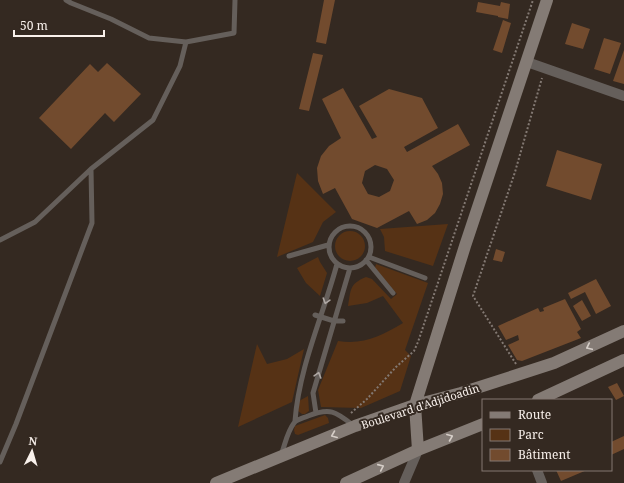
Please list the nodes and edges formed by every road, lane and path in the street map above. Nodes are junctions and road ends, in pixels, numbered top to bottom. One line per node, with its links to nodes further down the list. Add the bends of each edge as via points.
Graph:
1 (66, 0): 5 (lane)
2 (235, 0): 6 (lane, via 234,33)
3 (532, 0): 29 (path, via 414,351)
4 (548, 0): 7 (main road)
5 (71, 2): 6 (lane, via 148,38)
6 (186, 42): 10 (lane, via 180,66 153,120)
7 (527, 62): 8 (street); 27 (main road)
8 (544, 68): 9 (street); 25 (path, via 515,172 473,296)
9 (624, 96)
10 (91, 170): 11 (lane, via 35,222); 35 (lane, via 92,223)
11 (0, 240)
12 (328, 244): 13 (lane); 14 (lane, via 338,230 349,226 355,227 369,238 371,249); 15 (lane, via 330,256)
13 (289, 256)
14 (368, 259): 16 (lane); 17 (lane); 18 (lane)
15 (337, 264): 16 (lane); 20 (lane, one-way to 20)
16 (350, 270): 21 (lane)
17 (425, 278)
18 (393, 293)
19 (314, 315): 20 (lane)
20 (321, 316): 21 (lane); 30 (lane, via 297,400)
21 (334, 320): 22 (lane); 28 (lane, one-way to 21, via 312,393)
22 (344, 321)
23 (624, 331): 25 (main road, Boulevard d'Adjidoadin, one-way to 25, via 554,363)
24 (624, 360): 26 (main road)
25 (522, 374): 27 (main road, Boulevard d'Adjidoadin)
26 (540, 399)
27 (415, 405): 32 (main road, Boulevard d'Adjidoadin); 33 (main road)
28 (316, 413): 29 (lane, via 329,411); 30 (lane)
29 (345, 419): 32 (lane)
30 (295, 421): 34 (lane, via 288,433)
31 (482, 424): 33 (main road, one-way to 31)
32 (355, 426): 34 (main road, Boulevard d'Adjidoadin, one-way to 34)
33 (418, 450): 38 (main road, one-way to 33); 39 (street)
34 (281, 457): 37 (main road, Boulevard d'Adjidoadin)
35 (0, 462)
36 (537, 471): 40 (street)
37 (216, 483)
38 (346, 483)
39 (404, 483)
40 (542, 483)

